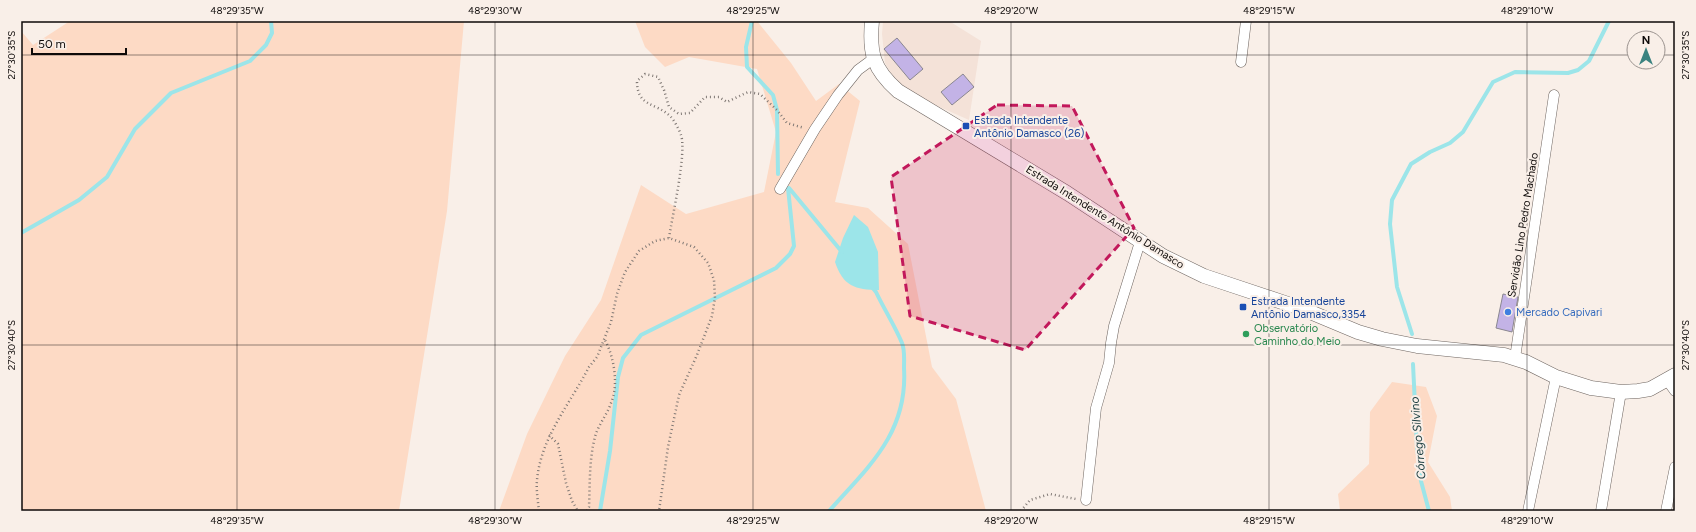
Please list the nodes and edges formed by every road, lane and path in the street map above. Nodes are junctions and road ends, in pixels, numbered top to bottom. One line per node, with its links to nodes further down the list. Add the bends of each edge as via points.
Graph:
1 (872, 21): 3 (main road, Estrada Intendente Antônio Damasco)
2 (1246, 21): 4 (street)
3 (873, 59): 6 (street, via 850,79); 9 (main road, Estrada Intendente Antônio Damasco, via 878,70 898,91 1073,197)
4 (1241, 62)
5 (1554, 95): 11 (street, Servidão Lino Pedro Machado)
6 (815, 129): 7 (street); 8 (path, via 798,128 787,123 760,94 748,92 727,102 719,97 705,97 690,113 679,114 669,107 658,77 645,74 637,81 637,92 646,103 670,116 681,135 680,170)
7 (780, 189)
8 (668, 238): 10 (path, via 655,241 639,251 625,272); 21 (path, via 694,247 708,263 714,280 715,298 712,316 698,355 679,395 668,447)
9 (1140, 242): 11 (main road, Estrada Intendente Antônio Damasco, via 1204,276 1370,336 1418,346 1480,351); 17 (street, via 1114,326 1109,363 1096,408)
10 (604, 340): 15 (path, via 597,357); 20 (path, via 609,348 615,383 612,402 595,435)
11 (1515, 358): 12 (main road, Estrada Intendente Antônio Damasco)
12 (1556, 377): 14 (main road, Estrada Intendente Antônio Damasco, via 1591,388); 23 (street)
13 (1672, 382): 14 (main road, Estrada Intendente Antônio Damasco, via 1650,389)
14 (1621, 392): 24 (street)
15 (550, 436): 18 (path, via 542,452 536,482); 19 (path, via 558,444 566,483)
16 (1675, 467): 25 (street)
17 (1086, 500): 22 (path, via 1050,494 1030,500)
18 (539, 511)
19 (578, 511)
20 (587, 511)
21 (659, 511)
22 (1022, 511)
23 (1528, 511)
24 (1601, 511)
25 (1666, 511)

